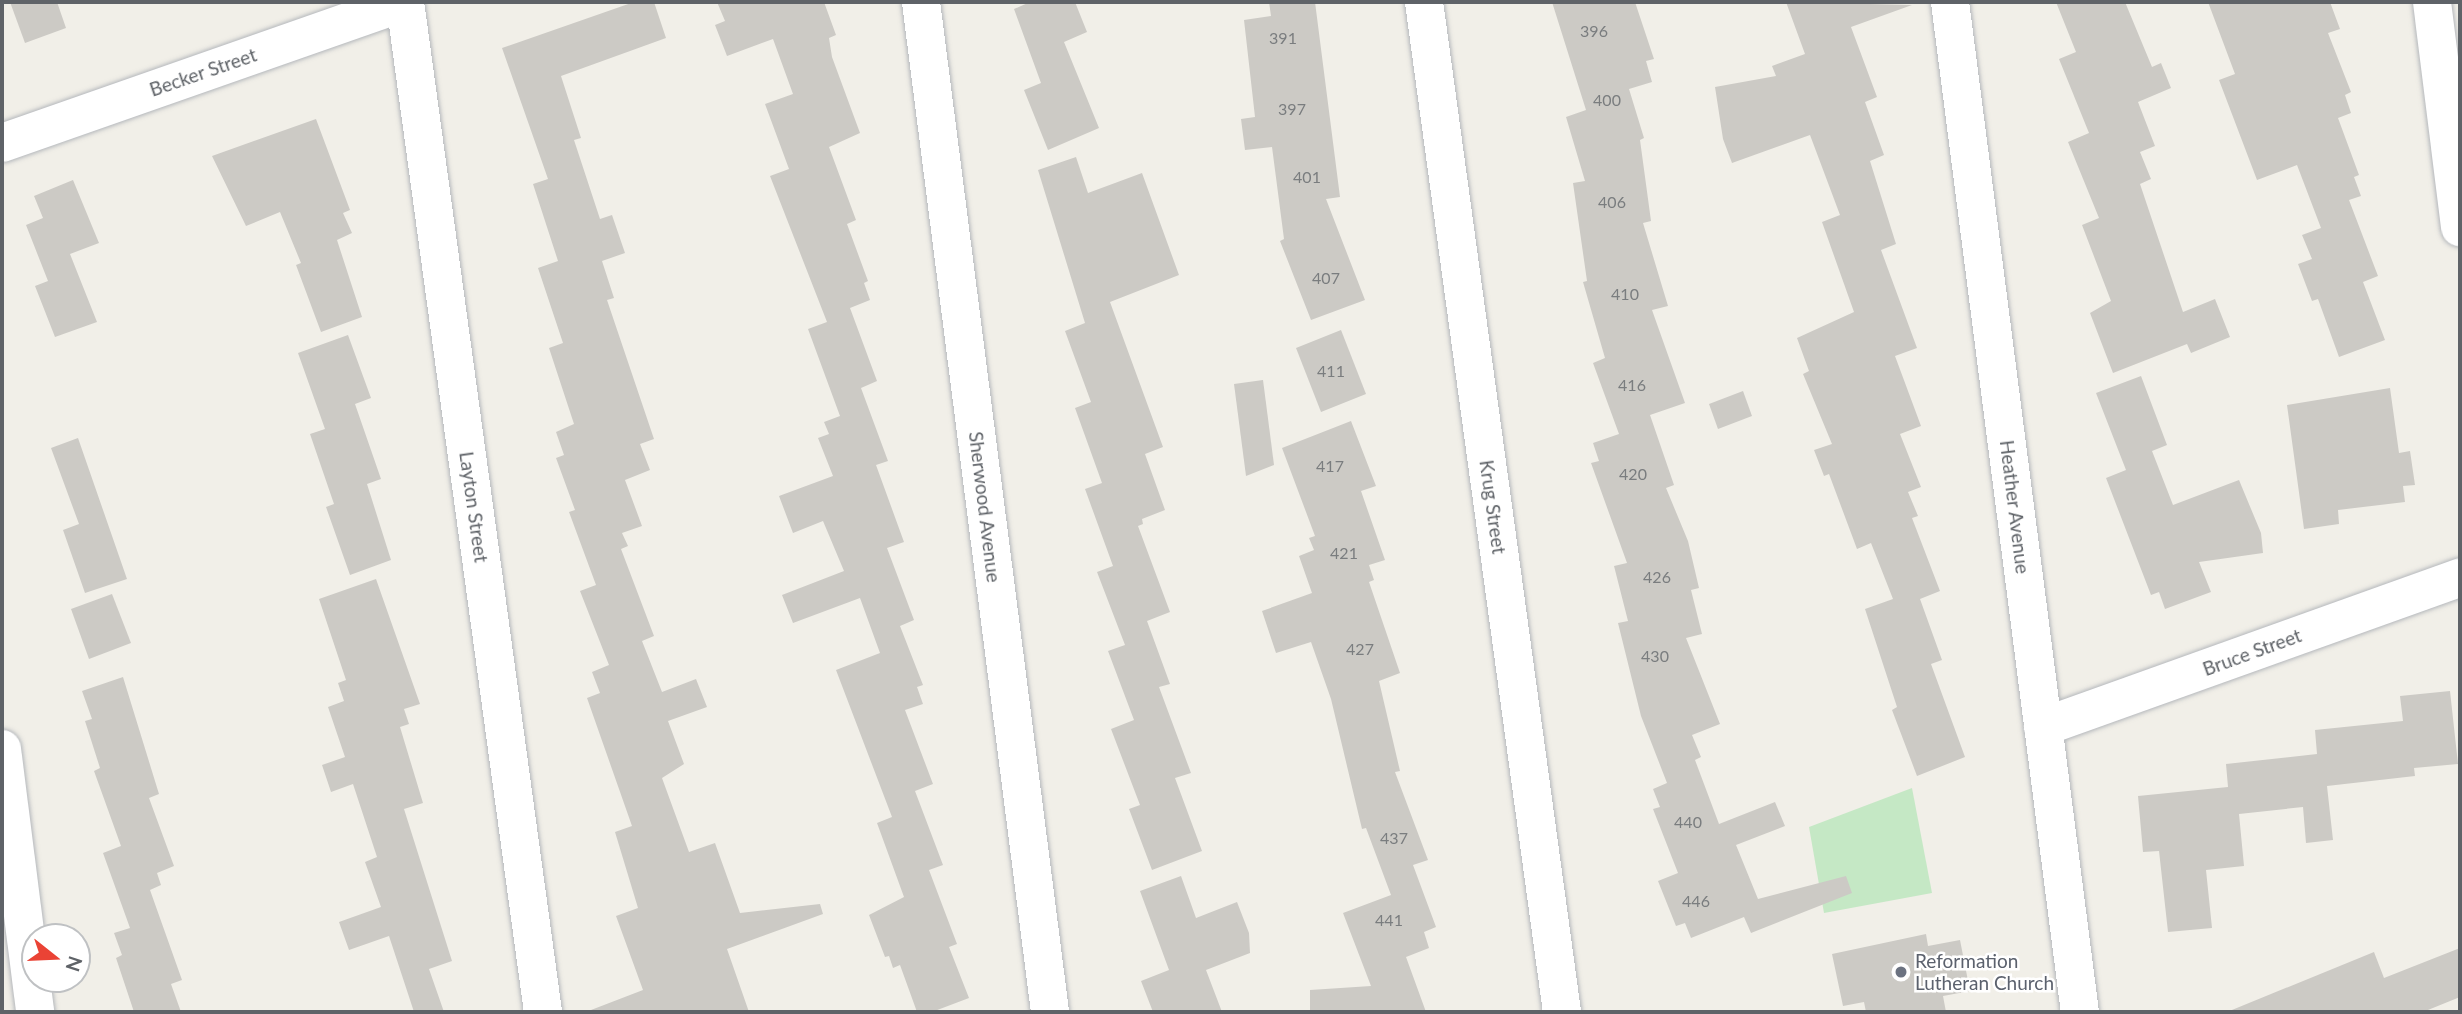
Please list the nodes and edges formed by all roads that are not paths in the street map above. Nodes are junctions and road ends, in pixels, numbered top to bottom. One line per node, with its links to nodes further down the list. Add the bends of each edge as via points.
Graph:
1 (405, 2): 6 (street, Becker Street); 13 (street, Layton Street)
2 (921, 2): 14 (street, Sherwood Avenue)
3 (1424, 2): 15 (street, Krug Street)
4 (1950, 2): 9 (street, Heather Avenue)
5 (2432, 2): 7 (street)
6 (2, 143)
7 (2460, 227)
8 (2460, 578): 9 (street, Bruce Street)
9 (2043, 727): 16 (street, Heather Avenue)
10 (2, 749): 11 (street)
11 (15, 955): 12 (street)
12 (36, 1012)
13 (543, 1012)
14 (1050, 1012)
15 (1562, 1012)
16 (2080, 1012)

